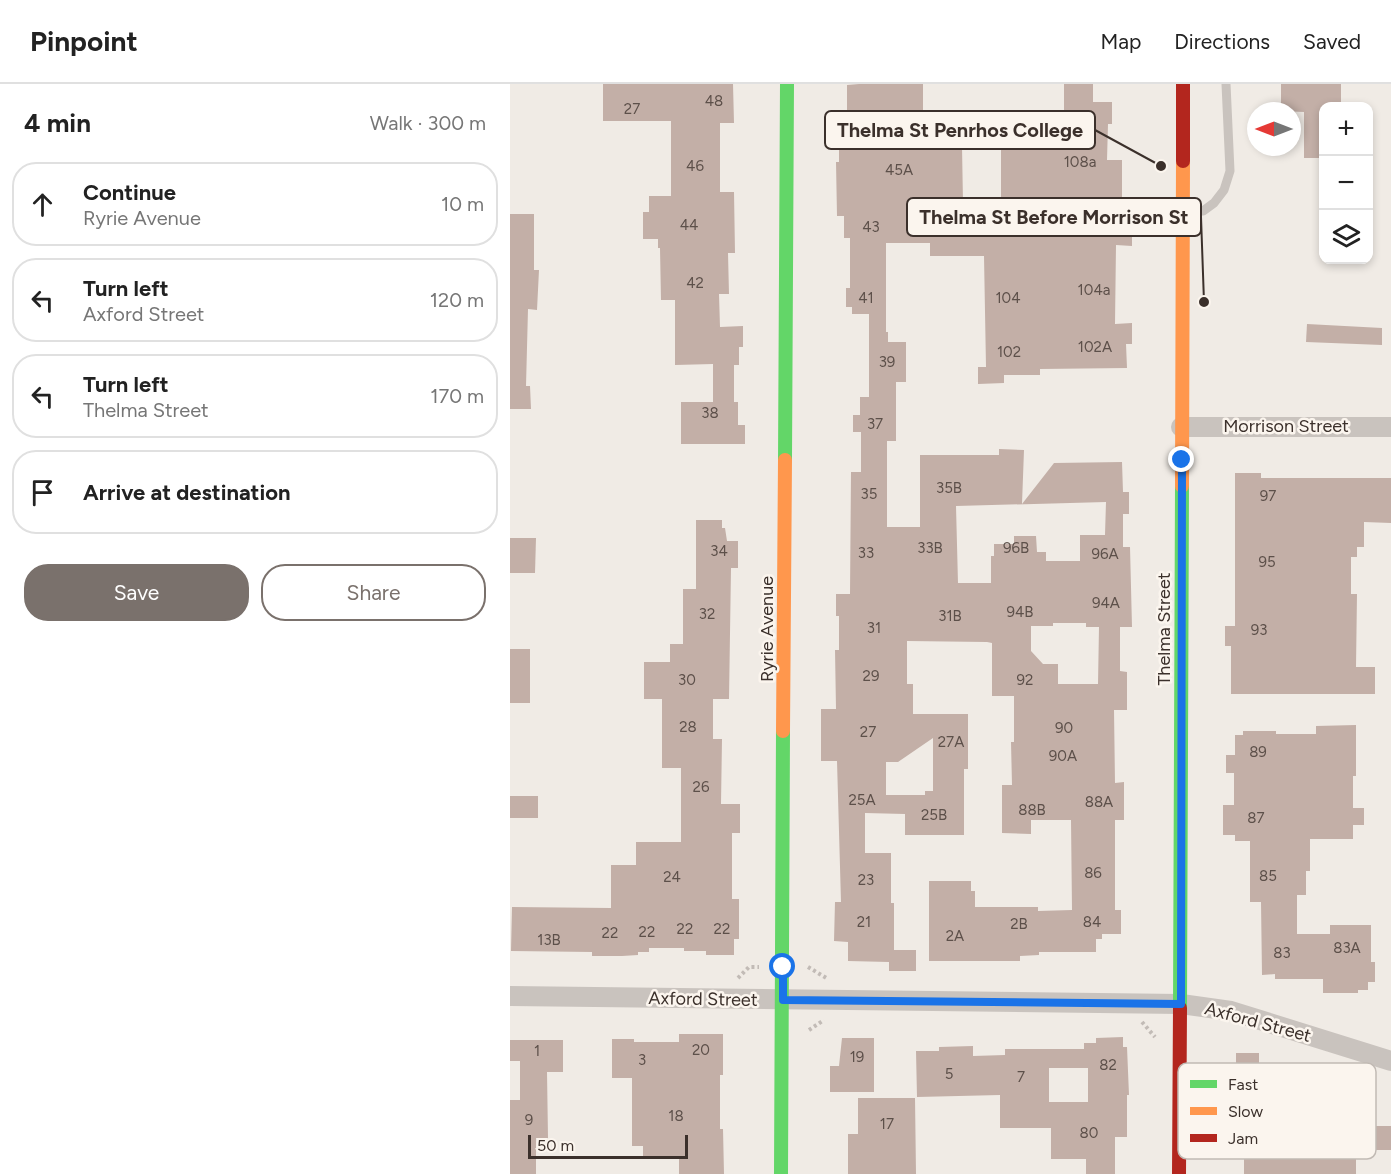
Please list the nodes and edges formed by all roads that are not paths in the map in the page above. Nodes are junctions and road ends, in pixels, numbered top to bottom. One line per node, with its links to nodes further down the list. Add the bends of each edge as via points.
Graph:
1 (786, 84): 8 (street, Ryrie Avenue)
2 (1183, 84): 4 (street, Thelma Street)
3 (1226, 84): 4 (lane, via 1230,171 1224,190 1203,211)
4 (1182, 212): 5 (street, Thelma Street)
5 (1181, 427): 6 (street, Morrison Street); 9 (street, Thelma Street)
6 (1391, 427)
7 (510, 996): 8 (street, Axford Street)
8 (783, 1000): 9 (street, Axford Street); 13 (street, Ryrie Avenue)
9 (1181, 1004): 10 (street, Axford Street, via 1231,1011); 11 (street, Thelma Street)
10 (1391, 1061)
11 (1180, 1063)
12 (1179, 1159): 14 (street, Thelma Street)
13 (781, 1174)
14 (1179, 1174)

